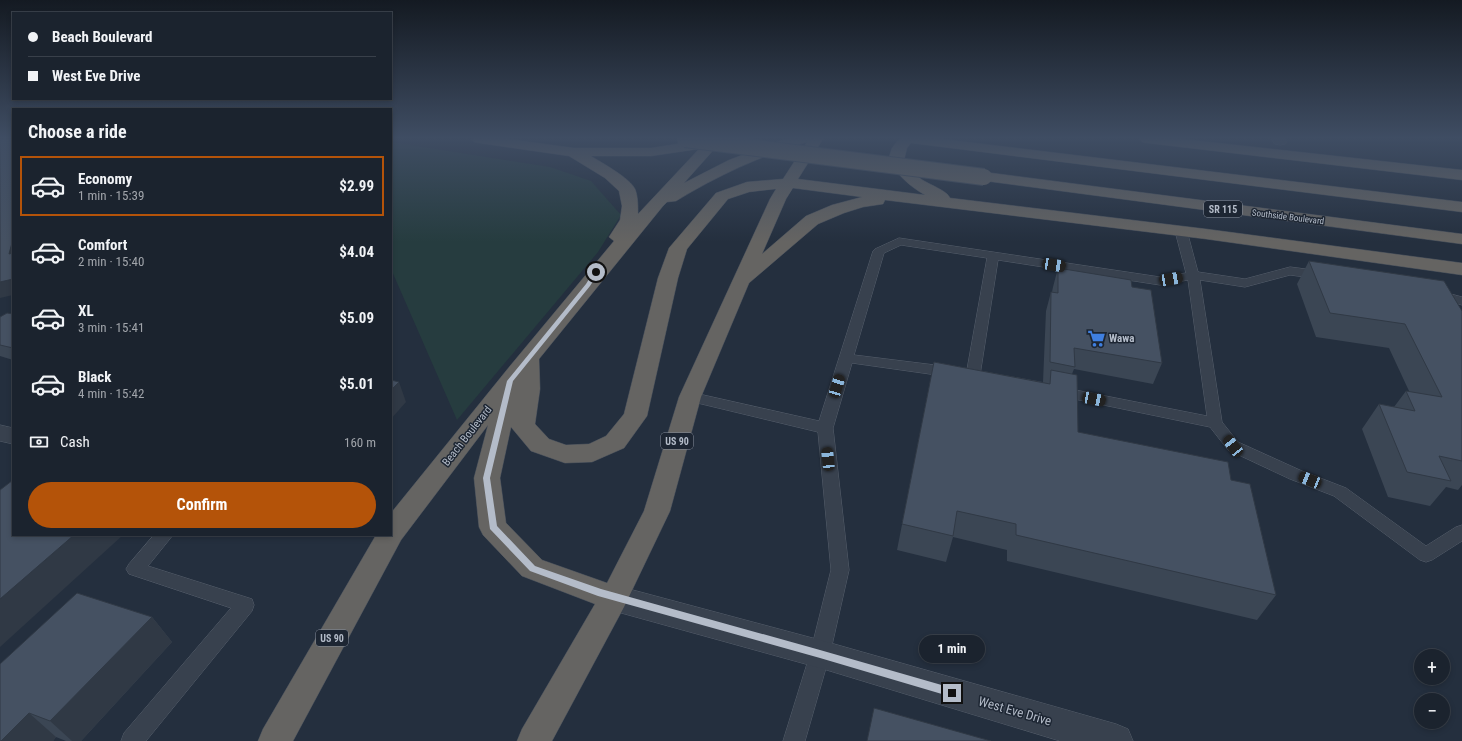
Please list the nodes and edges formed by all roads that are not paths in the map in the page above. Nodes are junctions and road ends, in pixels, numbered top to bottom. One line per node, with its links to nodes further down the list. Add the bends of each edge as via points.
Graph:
1 (610, 174): 25 (highway, via 627,189 629,220)
2 (684, 174): 15 (highway, Beach Boulevard / US 90)
3 (713, 174): 15 (highway)
4 (795, 174): 11 (highway, US 90)
5 (905, 174): 13 (highway, via 915,182)
6 (957, 174): 18 (highway, Southside Boulevard / SR 115, bridge)
7 (1194, 174): 14 (highway)
8 (1383, 174): 12 (highway)
9 (1441, 174): 10 (highway)
10 (1462, 176)
11 (789, 183): 13 (highway); 24 (highway, US 90, via 778,199); 29 (highway, via 747,188 722,196 678,248 668,278 634,416 615,442 592,454 565,454 540,445 523,426 529,389)
12 (1462, 186)
13 (954, 203): 16 (highway); 24 (highway, via 883,200 861,202 838,209 812,220)
14 (1462, 207)
15 (649, 212): 25 (highway, Beach Boulevard / US 90)
16 (1181, 231): 17 (highway); 22 (lane)
17 (1206, 234): 20 (highway); 21 (highway)
18 (1462, 239)
19 (993, 255): 22 (lane, via 1160,281); 28 (lane, via 899,241 879,251); 30 (lane)
20 (1462, 258)
21 (1462, 269)
22 (1193, 275): 23 (lane, via 1245,283 1290,271); 35 (lane)
23 (1336, 277)
24 (739, 284): 34 (highway, US 90)
25 (588, 285): 29 (highway, Beach Boulevard / US 90)
26 (1426, 291): 27 (lane)
27 (1462, 301)
28 (846, 358): 30 (lane); 36 (lane)
29 (528, 359): 32 (highway, Beach Boulevard / US 90)
30 (973, 375): 31 (lane)
31 (989, 378)
32 (510, 381): 39 (highway, Beach Boulevard / US 90); 43 (highway, via 487,478 493,527 532,568)
33 (1043, 389): 35 (lane)
34 (690, 397): 36 (lane); 43 (highway, US 90, via 657,511)
35 (1215, 423): 40 (lane, via 1233,446 1340,492 1426,555)
36 (825, 428): 44 (lane, via 840,570)
37 (0, 433): 38 (street)
38 (12, 436)
39 (392, 531)
40 (1462, 532)
41 (163, 536): 45 (lane, via 135,569 245,605)
42 (389, 536): 46 (highway, Beach Boulevard / US 90)
43 (614, 598): 44 (street, West Eve Drive); 47 (highway, US 90)
44 (820, 654): 48 (lane); 49 (street, West Eve Drive)
45 (132, 741)
46 (275, 741)
47 (534, 741)
48 (794, 741)
49 (1114, 741)

